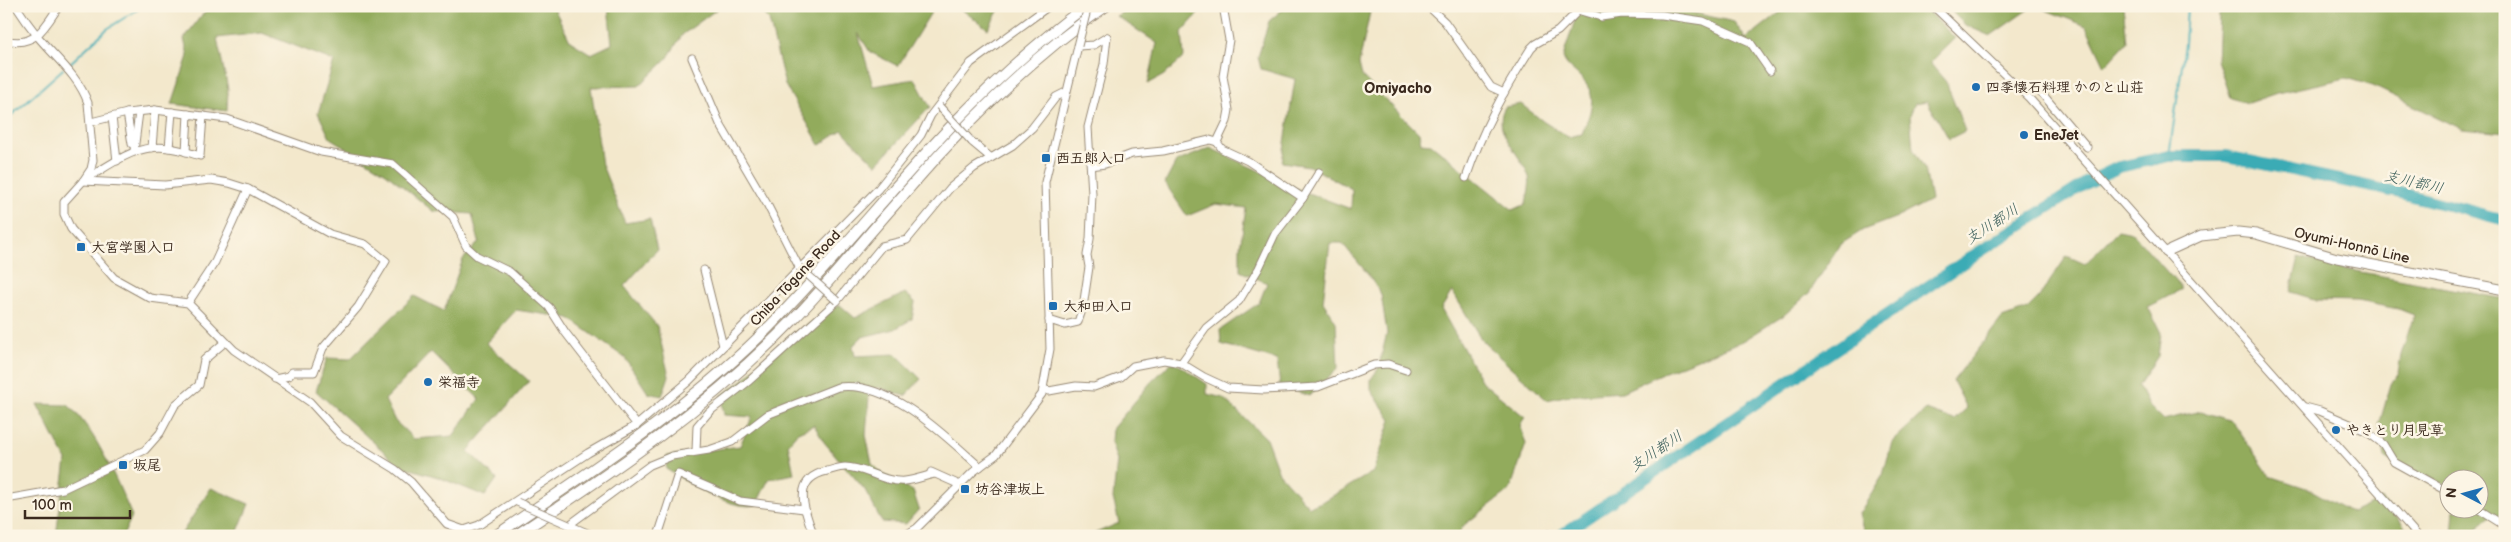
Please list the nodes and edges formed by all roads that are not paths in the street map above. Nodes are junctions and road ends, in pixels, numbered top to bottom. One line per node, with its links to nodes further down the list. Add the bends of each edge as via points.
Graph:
1 (16, 6): 10 (street)
2 (59, 6): 10 (street)
3 (1049, 6): 20 (street, via 971,63)
4 (1086, 6): 12 (street, bridge); 71 (highway, Chiba Tōgane Road, via 1020,60 957,120 812,281 717,376 624,449)
5 (1106, 6): 72 (highway, Chiba Tōgane Road, via 1038,59 949,144 794,319 743,369 641,451)
6 (1223, 6): 29 (street, via 1229,40 1223,76 1229,110)
7 (1428, 6): 17 (street, via 1444,22 1491,87)
8 (1934, 6): 19 (street)
9 (1580, 8): 14 (street, via 1601,17 1662,15 1702,21 1750,42); 17 (street, via 1558,31 1535,44)
10 (38, 36): 11 (street, via 19,42); 28 (street, via 85,96)
11 (6, 40)
12 (1078, 46): 16 (street); 37 (street, via 1094,45 1107,37 1104,64 1088,127)
13 (692, 58): 44 (street, via 720,124)
14 (1770, 71)
15 (2039, 90): 18 (street)
16 (1066, 92): 35 (street, via 1056,97 1032,128 1013,145); 49 (street, via 1045,182)
17 (1504, 93): 39 (street, via 1482,132)
18 (2044, 96): 19 (street); 32 (street, via 2085,144)
19 (2032, 102): 32 (street)
20 (939, 106): 35 (street, bridge); 44 (street, via 922,135 878,189)
21 (155, 110): 22 (street); 23 (street); 30 (street)
22 (138, 112): 24 (street); 33 (street)
23 (172, 112): 25 (street); 31 (street)
24 (127, 113): 27 (street); 33 (street)
25 (188, 114): 26 (street); 34 (street)
26 (203, 116): 34 (street, via 200,156); 57 (street, via 226,119 321,152 393,164 453,217 466,246 477,256 510,272 549,308)
27 (112, 117): 28 (street); 36 (street)
28 (91, 122): 40 (street, via 93,160)
29 (1217, 142): 37 (street, via 1205,140 1163,151 1132,154); 42 (street, via 1222,150 1248,161)
30 (152, 148): 31 (street); 33 (street)
31 (169, 148): 34 (street)
32 (2074, 149): 43 (street)
33 (134, 151): 36 (street)
34 (186, 152)
35 (990, 158): 47 (street, via 950,188 907,240 882,246)
36 (117, 161): 40 (street)
37 (1091, 166): 49 (street, via 1089,267 1080,318 1072,325)
38 (1319, 172): 42 (street)
39 (1466, 178)
40 (83, 181): 41 (street, via 165,186 211,180); 48 (street, via 64,202 64,214 100,263 114,278 150,298)
41 (248, 189): 48 (street, via 215,262); 54 (street, via 330,234 365,244 386,261 358,307 323,348 314,372 292,372)
42 (1303, 198): 52 (street, via 1274,234 1239,302 1206,328)
43 (2166, 252): 46 (main road, Oyumi-Honnō Line, via 2201,236 2238,232 2256,234 2337,258); 56 (street)
44 (799, 267): 47 (street, bridge); 51 (street)
45 (704, 270): 51 (street)
46 (2505, 290)
47 (837, 300): 58 (street, via 749,381 709,412 697,426)
48 (188, 303): 50 (street)
49 (1049, 320): 55 (street, via 1050,348)
50 (225, 342): 54 (street); 64 (street, via 204,360 199,385 175,405 160,433 145,450 63,489)
51 (723, 346): 57 (street)
52 (1181, 363): 53 (street, via 1228,388 1264,390 1318,387 1374,365 1388,364); 55 (street, via 1164,360 1143,363 1133,366 1121,377 1094,387)
53 (1406, 370)
54 (275, 380): 70 (street, via 310,402 341,436 411,482)
55 (1044, 389): 59 (street, via 1004,446)
56 (2305, 407): 63 (street, via 2366,431 2383,444 2394,462); 77 (street)
57 (637, 425): 65 (street, via 588,453)
58 (696, 451): 59 (street, via 732,442 767,415 847,386 871,390 910,410); 68 (street, via 650,465)
59 (980, 466): 62 (street)
60 (926, 471): 61 (street)
61 (934, 474): 62 (street); 66 (street, via 904,482 846,467 817,473 802,488)
62 (960, 485): 76 (street, via 917,528)
63 (2438, 486)
64 (6, 499)
65 (516, 502): 68 (street, bridge); 70 (street, via 480,525)
66 (804, 509): 74 (street, via 740,501 678,474); 75 (street)
67 (2488, 515): 69 (street)
68 (569, 525): 73 (street)
69 (2505, 526)
70 (456, 532)
71 (495, 536)
72 (516, 536)
73 (594, 536)
74 (658, 536)
75 (814, 536)
76 (904, 536)
77 (2418, 536)

